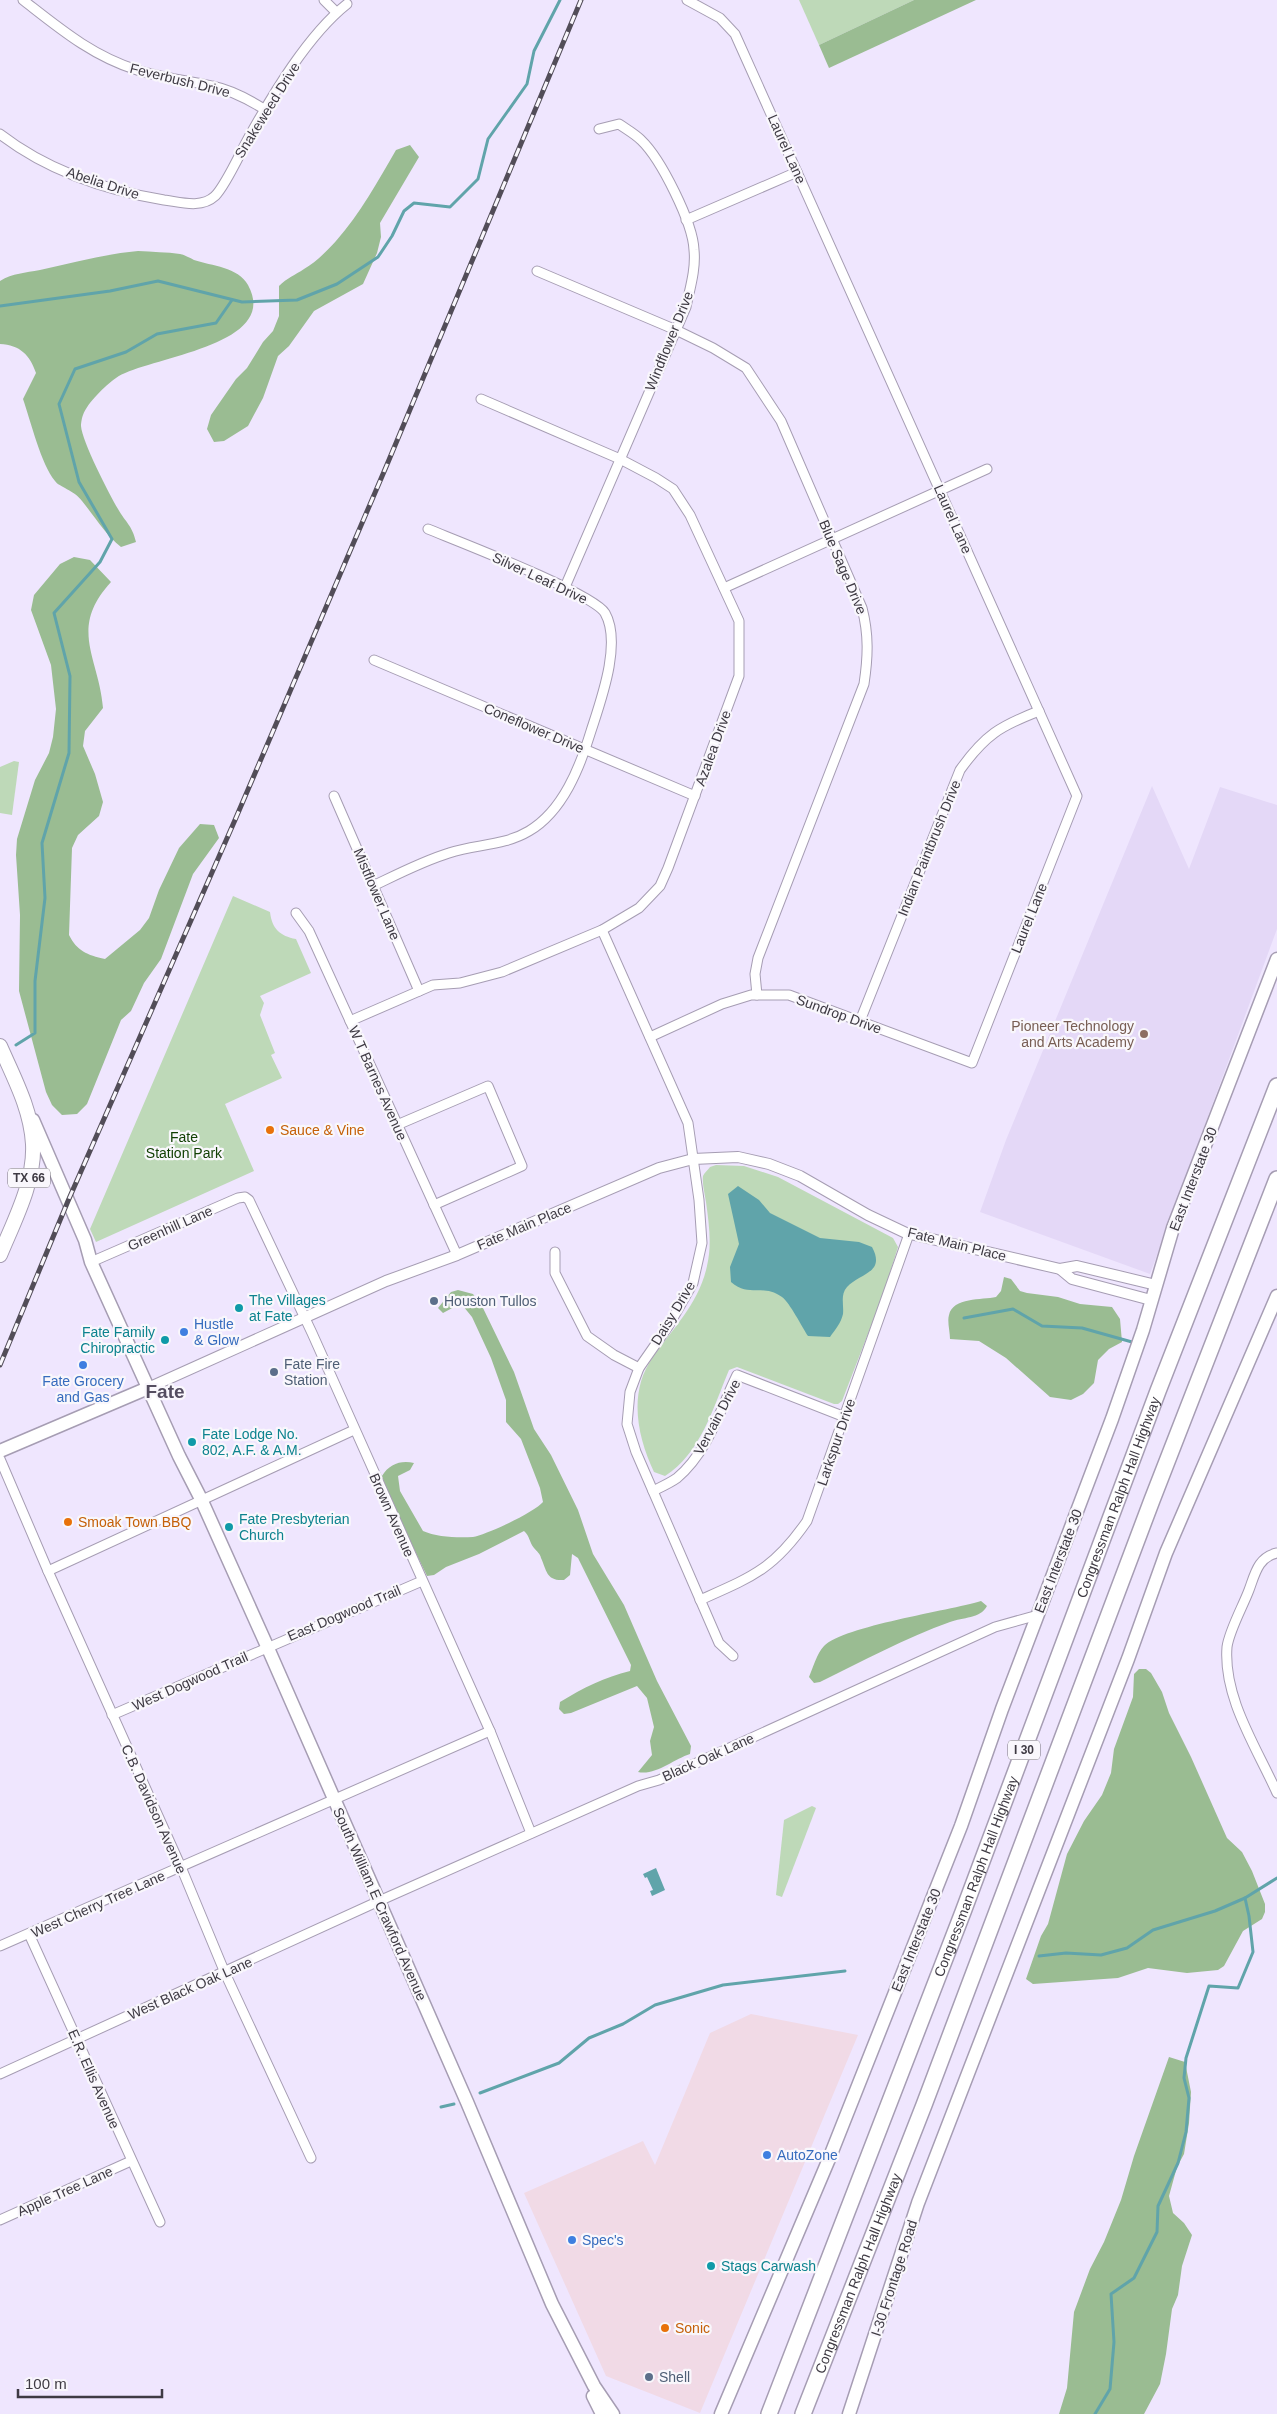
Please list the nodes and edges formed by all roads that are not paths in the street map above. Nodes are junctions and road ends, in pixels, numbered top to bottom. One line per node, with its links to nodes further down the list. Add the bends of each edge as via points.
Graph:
1 (23, 0): 6 (street, Feverbush Drive, via 70,37 101,56 137,70 243,96)
2 (324, 0): 5 (street)
3 (687, 0): 9 (street, Laurel Lane, via 720,18 735,34)
4 (347, 4): 5 (street, Snakeweed Drive)
5 (336, 12): 6 (street, Snakeweed Drive, via 297,60)
6 (264, 109): 10 (street, Snakeweed Drive)
7 (599, 129): 11 (street, Windflower Drive, via 619,124 641,140 672,186)
8 (2, 139): 10 (street, Abelia Drive, via 71,175 128,194 197,204)
9 (797, 172): 11 (street); 17 (street, Laurel Lane)
10 (213, 198)
11 (686, 220): 13 (street, Windflower Drive, via 694,249 693,276 686,307)
12 (537, 271): 13 (street, Blue Sage Drive)
13 (676, 330): 15 (street, Windflower Drive); 19 (street, Blue Sage Drive, via 746,368 781,421)
14 (481, 400): 15 (street, Azalea Drive)
15 (620, 459): 20 (street, Windflower Drive); 21 (street, Azalea Drive, via 672,489 690,515)
16 (987, 469): 17 (street)
17 (940, 490): 19 (street); 23 (street, Laurel Lane)
18 (428, 529): 20 (street, Silver Leaf Drive)
19 (832, 540): 21 (street); 32 (street, Blue Sage Drive, via 867,627 869,653 864,684 758,958 755,974)
20 (565, 587): 24 (street, Silver Leaf Drive, via 599,606 610,632 611,660 607,682)
21 (724, 588): 26 (street, Azalea Drive, via 739,622 739,676)
22 (374, 660): 24 (street, Coneflower Drive)
23 (1039, 711): 34 (street, Indian Paintbrush Drive, via 997,730 977,746 960,770); 37 (street, Laurel Lane, via 1078,796)
24 (585, 750): 26 (street, Coneflower Drive); 27 (street, Silver Leaf Drive, via 566,791 548,817 529,831 505,843 442,855)
25 (334, 796): 27 (street, Mistflower Lane)
26 (695, 796): 29 (street, Azalea Drive, via 660,886 639,908)
27 (373, 886): 31 (street, Mistflower Lane)
28 (296, 913): 33 (street, W T Barnes Avenue, via 310,931)
29 (602, 930): 31 (street, Azalea Drive, via 502,972 460,983 433,985); 35 (street, Daisy Drive)
30 (1277, 959): 51 (main road, East Interstate 30, via 1173,1228)
31 (419, 992): 33 (street, Azalea Drive)
32 (757, 995): 34 (street, Sundrop Drive, via 789,995); 35 (street, Sundrop Drive, via 722,1004)
33 (350, 1021): 40 (street, W T Barnes Avenue)
34 (860, 1021): 37 (street, Sundrop Drive)
35 (650, 1037): 41 (street, Daisy Drive, via 688,1123)
36 (0, 1046): 39 (main road, TX 66)
37 (972, 1063)
38 (1277, 1086): 90 (highway, Congressman Ralph Hall Highway / I 30)
39 (23, 1098): 47 (main road, TX 66, via 31,1128 32,1161 18,1214); 49 (main road, South William E Crawford Avenue, via 85,1240)
40 (397, 1125): 44 (street, W T Barnes Avenue); 44 (street, via 488,1086 522,1166)
41 (694, 1159): 45 (street, Fate Main Place, via 738,1157 769,1164 800,1176); 48 (street, Fate Main Place, via 659,1168); 55 (street, Daisy Drive, via 702,1244 694,1283)
42 (1277, 1179): 91 (highway, Congressman Ralph Hall Highway / I 30)
43 (249, 1200): 49 (street, Greenhill Lane, via 238,1198); 54 (street, Brown Avenue)
44 (434, 1205): 48 (street, W T Barnes Avenue)
45 (909, 1234): 50 (street, Fate Main Place); 57 (street, Larkspur Drive)
46 (554, 1252): 55 (street, via 555,1273 588,1336)
47 (0, 1255)
48 (458, 1255): 54 (street, Fate Main Place, via 386,1281)
49 (91, 1262): 56 (main road, South William E Crawford Avenue)
50 (1060, 1268): 51 (street, Fate Main Place, via 1077,1266); 53 (street, Fate Main Place, via 1072,1279)
51 (1156, 1285): 53 (main road, East Interstate 30)
52 (1277, 1296): 92 (main road, I-30 Frontage Road, via 1166,1553 918,2203)
53 (1151, 1300): 67 (main road, East Interstate 30, via 1112,1419)
54 (304, 1318): 56 (street, Fate Main Place); 58 (street, Brown Avenue)
55 (639, 1368): 61 (street, Daisy Drive, via 630,1392 627,1424)
56 (148, 1388): 59 (main road, Fate Main Place); 62 (main road, South William E Crawford Avenue)
57 (845, 1417): 61 (street, Vervain Drive, via 737,1375 703,1448 675,1479); 66 (street, Larkspur Drive, via 816,1501 793,1541 775,1562 748,1579)
58 (354, 1430): 62 (street); 65 (street, Brown Avenue)
59 (0, 1451)
60 (0, 1458): 64 (street, C.B. Davidson Avenue)
61 (653, 1491): 66 (street, Daisy Drive)
62 (201, 1499): 64 (street); 68 (main road, South William E Crawford Avenue)
63 (1277, 1553): 72 (street, via 1259,1565 1227,1645 1228,1674 1239,1710)
64 (48, 1571): 70 (street, C.B. Davidson Avenue)
65 (422, 1581): 68 (street, East Dogwood Trail); 71 (street, Brown Avenue)
66 (700, 1600): 69 (street, Daisy Drive, via 719,1643)
67 (1038, 1615): 74 (street, Black Oak Lane, via 995,1626 659,1780); 89 (main road, East Interstate 30, via 961,1826 829,2159)
68 (267, 1646): 70 (street, West Dogwood Trail); 73 (main road, South William E Crawford Avenue)
69 (733, 1656)
70 (112, 1715): 75 (street, C.B. Davidson Avenue)
71 (490, 1732): 73 (street, West Cherry Tree Lane); 74 (street, Brown Avenue)
72 (1277, 1793)
73 (334, 1800): 75 (street, West Cherry Tree Lane); 76 (main road, South William E Crawford Avenue)
74 (531, 1833): 76 (street, Black Oak Lane)
75 (181, 1867): 77 (street, West Cherry Tree Lane); 79 (street, C.B. Davidson Avenue)
76 (379, 1901): 79 (street, West Black Oak Lane); 86 (main road, South William E Crawford Avenue, via 552,2304)
77 (29, 1934): 78 (street, West Cherry Tree Lane); 80 (street, E.R. Ellis Avenue)
78 (0, 1946)
79 (225, 1973): 80 (street, West Black Oak Lane); 82 (street, C.B. Davidson Avenue)
80 (76, 2039): 81 (street, West Black Oak Lane); 83 (street, E.R. Ellis Avenue)
81 (0, 2074)
82 (311, 2158)
83 (131, 2161): 84 (street, Apple Tree Lane); 85 (street, E.R. Ellis Avenue)
84 (0, 2220)
85 (160, 2222)
86 (577, 2354): 87 (main road); 88 (main road)
87 (602, 2414)
88 (613, 2414)
89 (721, 2414)
90 (769, 2414)
91 (803, 2414)
92 (849, 2414)

